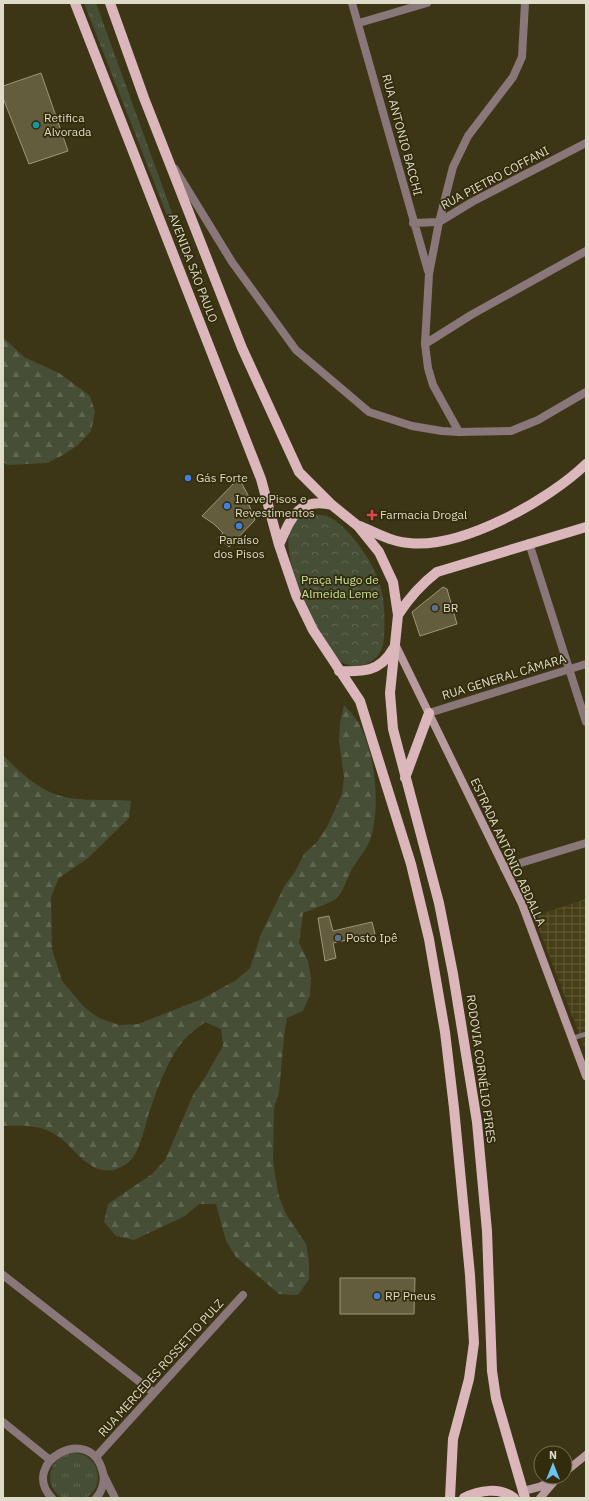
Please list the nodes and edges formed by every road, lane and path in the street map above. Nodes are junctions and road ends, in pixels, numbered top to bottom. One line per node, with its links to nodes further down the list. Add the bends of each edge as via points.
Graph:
1 (75, 3): 21 (main road, AVENIDA SÃO PAULO, via 261,479)
2 (110, 3): 8 (main road, AVENIDA SÃO PAULO)
3 (352, 3): 6 (street, RUA ANTONIO BACCHI)
4 (427, 3): 6 (street)
5 (525, 3): 9 (street, via 522,57 512,77 468,136 453,167)
6 (359, 23): 10 (street, RUA ANTONIO BACCHI)
7 (586, 143): 9 (street, RUA PIETRO COFFANI)
8 (166, 153): 15 (street, via 232,262 296,350 369,412 412,426); 17 (main road, AVENIDA SÃO PAULO, via 242,348 299,472)
9 (439, 222): 10 (street, RUA PIETRO COFFANI); 12 (street)
10 (413, 223): 12 (street, RUA ANTONIO BACCHI)
11 (586, 251): 13 (street, via 471,315)
12 (429, 274): 13 (street)
13 (425, 344): 15 (street, via 433,385)
14 (586, 392): 15 (street, via 538,420 511,431)
15 (460, 432)
16 (586, 464): 18 (main road, via 546,495 504,519 460,536 432,543 409,543 387,538)
17 (332, 505): 18 (main road, AVENIDA SÃO PAULO); 21 (main road, via 319,502 306,505 295,514)
18 (358, 526): 22 (main road, via 379,552 393,582)
19 (586, 527): 20 (main road)
20 (529, 543): 22 (main road, via 437,572 422,583); 25 (street)
21 (279, 545): 26 (main road, AVENIDA SÃO PAULO, via 299,602)
22 (398, 615): 23 (main road, RODOVIA CORNÉLIO PIRES)
23 (395, 645): 26 (main road, via 388,658 369,670); 27 (street, ESTRADA ANTÔNIO ABDALLA); 29 (main road, RODOVIA CORNÉLIO PIRES, via 390,693 393,729)
24 (586, 664): 25 (street, RUA GENERAL CÂMARA)
25 (569, 670): 27 (street, RUA GENERAL CÂMARA); 28 (street)
26 (339, 671): 51 (main road, via 360,701 411,864 429,939 445,1032 470,1275 474,1343 469,1379 453,1440)
27 (429, 713): 29 (main road); 31 (street, ESTRADA ANTÔNIO ABDALLA)
28 (586, 722)
29 (405, 778): 47 (main road, RODOVIA CORNÉLIO PIRES, via 439,902 463,1032 476,1122 487,1231 492,1371 496,1398)
30 (586, 843): 31 (street)
31 (504, 868): 33 (street, ESTRADA ANTÔNIO ABDALLA, via 522,904)
32 (586, 1034): 33 (lane)
33 (573, 1038): 34 (street, ESTRADA ANTÔNIO ABDALLA)
34 (586, 1076)
35 (3, 1275): 37 (street)
36 (243, 1295): 37 (street, RUA MERCEDES ROSSETTO PULZ)
37 (154, 1393): 40 (street, RUA MERCEDES ROSSETTO PULZ)
38 (3, 1422): 41 (street)
39 (586, 1455): 42 (street)
40 (96, 1457): 41 (street, via 77,1448 67,1449); 43 (street)
41 (50, 1460): 48 (street, via 44,1477 45,1487)
42 (573, 1466)
43 (104, 1476): 49 (street, via 103,1486); 50 (street)
44 (544, 1485): 47 (street)
45 (552, 1485): 54 (street)
46 (498, 1491): 47 (main road); 52 (main road, via 478,1492); 53 (main road)
47 (524, 1494)
48 (52, 1498)
49 (96, 1498)
50 (115, 1498)
51 (450, 1498)
52 (464, 1498)
53 (514, 1498)
54 (540, 1498)

